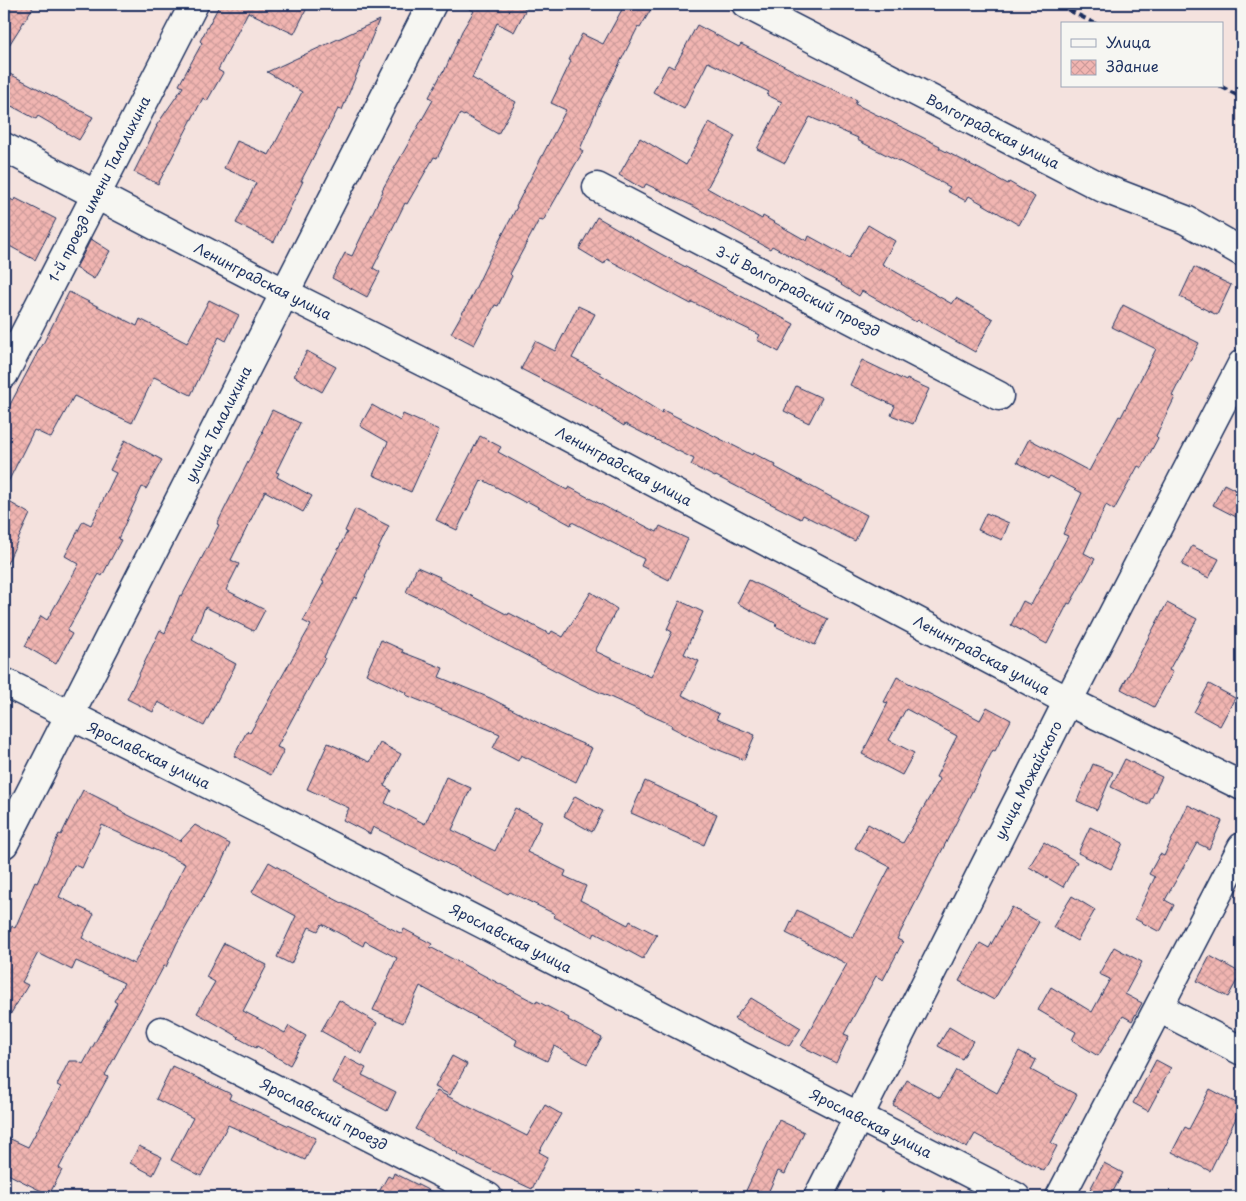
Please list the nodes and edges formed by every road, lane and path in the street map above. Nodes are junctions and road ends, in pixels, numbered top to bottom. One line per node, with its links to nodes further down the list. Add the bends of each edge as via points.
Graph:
1 (194, 4): 6 (street, 1-й проезд имени Талалихина)
2 (432, 4): 8 (street, улица Талалихина)
3 (746, 4): 7 (street, Волгоградская улица, via 1103,188 1186,220)
4 (4, 147): 6 (street, Ленинградская улица)
5 (597, 187): 11 (street, 3-й Волгоградский проезд)
6 (96, 195): 8 (street, Ленинградская улица); 10 (street, 1-й проезд имени Талалихина)
7 (1242, 252)
8 (285, 293): 13 (street, Ленинградская улица, via 498,400); 14 (street, улица Талалихина)
9 (1242, 364): 13 (street, улица Можайского)
10 (4, 374)
11 (1000, 396)
12 (4, 682): 14 (street, Ярославская улица)
13 (1068, 701): 15 (street, Ленинградская улица); 21 (street, улица Можайского)
14 (70, 715): 16 (street, улица Талалихина); 21 (street, Ярославская улица)
15 (1242, 786)
16 (4, 844)
17 (1242, 848): 18 (street)
18 (1158, 1008): 20 (street); 25 (street)
19 (161, 1031): 22 (street, Ярославский проезд)
20 (1242, 1051)
21 (859, 1116): 23 (street, улица Можайского); 24 (street, Ярославская улица)
22 (488, 1197)
23 (818, 1197)
24 (1016, 1197)
25 (1060, 1197)

